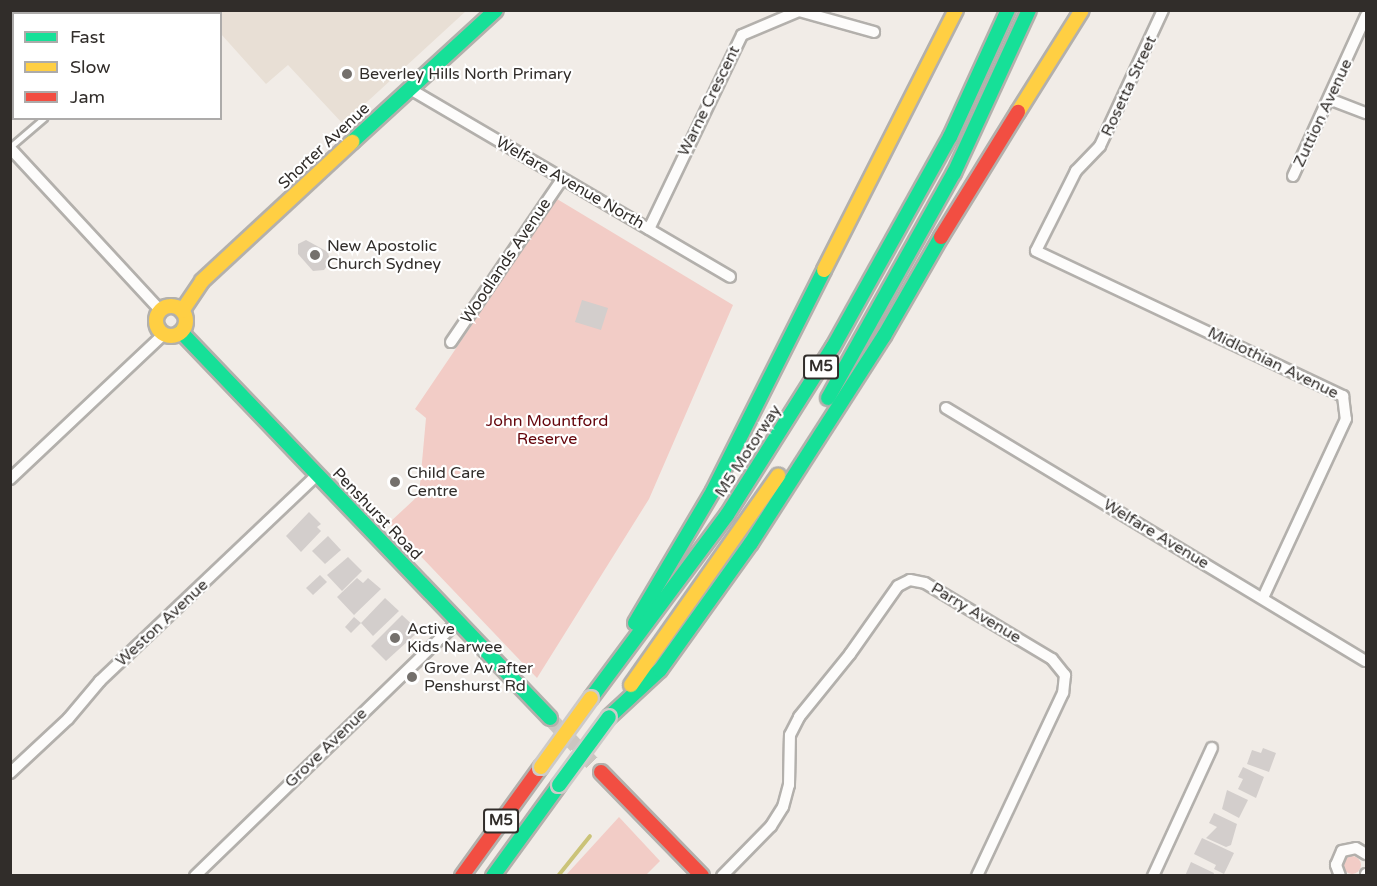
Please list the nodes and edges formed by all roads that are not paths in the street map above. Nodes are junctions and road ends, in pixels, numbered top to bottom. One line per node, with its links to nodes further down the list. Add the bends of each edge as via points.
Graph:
1 (496, 10): 10 (main road, Shorter Avenue)
2 (947, 10): 12 (main road)
3 (956, 10): 12 (main road)
4 (1008, 10): 32 (main road, M5 Motorway / M5, via 950,137 833,347 727,515)
5 (1029, 10): 33 (main road, M5, via 949,182 842,375 767,493)
6 (1163, 10): 19 (street, Rosetta Street, via 1100,146 1076,171)
7 (1081, 11): 33 (main road, M5, via 966,194 884,336 751,543 660,670)
8 (1366, 16): 11 (street, Zuttion Avenue)
9 (874, 32): 18 (street, Warne Crescent, via 799,11 742,35)
10 (410, 89): 17 (street, Welfare Avenue North); 22 (main road, Shorter Avenue, via 202,280)
11 (1329, 99): 13 (street); 16 (street, Zuttion Avenue)
12 (902, 109): 32 (main road, via 759,402)
13 (1366, 113)
14 (42, 120): 15 (lane)
15 (10, 148): 21 (street)
16 (1293, 176)
17 (562, 179): 18 (street, Welfare Avenue North); 25 (street, Woodlands Avenue)
18 (649, 229): 20 (street, Welfare Avenue North)
19 (1036, 251): 29 (street, Midlothian Avenue, via 1343,396 1346,419)
20 (730, 277)
21 (161, 310): 22 (main road, via 170,306); 24 (main road, via 157,323)
22 (182, 310): 23 (main road, via 186,320)
23 (181, 332): 24 (main road); 27 (main road, Penshurst Road)
24 (164, 334): 28 (street)
25 (451, 342)
26 (946, 408): 29 (street, Welfare Avenue)
27 (317, 476): 30 (main road, Penshurst Road); 37 (street, Weston Avenue, via 100,681 68,719)
28 (10, 479)
29 (1263, 598): 31 (street, Welfare Avenue)
30 (458, 621): 34 (main road, Penshurst Road); 39 (street, Grove Avenue)
31 (1366, 661)
32 (591, 698): 40 (main road, M5 Motorway / M5, bridge)
33 (609, 717): 41 (main road, M5, bridge)
34 (550, 718)
35 (1212, 748): 45 (street)
36 (601, 772): 42 (main road)
37 (10, 773)
38 (1366, 854): 46 (street, via 1356,848 1342,851 1336,865)
39 (195, 876)
40 (462, 876)
41 (493, 876)
42 (702, 876)
43 (722, 876): 44 (street, Parry Avenue, via 771,826 783,807 789,785 790,735 798,717 850,654 893,592 910,580 925,583 1052,659 1065,675 1063,693)
44 (977, 876)
45 (1153, 876)
46 (1340, 876)

